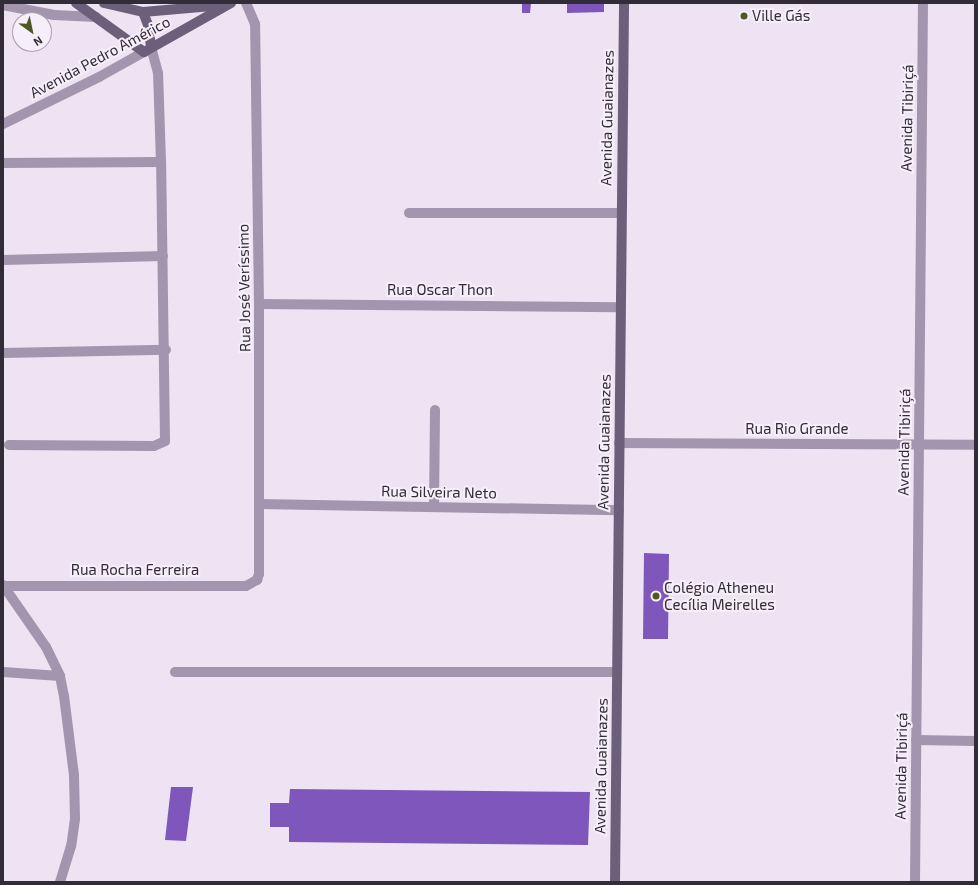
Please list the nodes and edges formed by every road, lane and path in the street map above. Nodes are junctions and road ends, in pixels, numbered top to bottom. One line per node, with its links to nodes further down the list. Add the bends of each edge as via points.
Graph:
1 (76, 3): 9 (main road)
2 (104, 3): 8 (main road)
3 (246, 3): 18 (street, Rua José Veríssimo, via 255,24)
4 (624, 3): 15 (main road, Avenida Guaianazes)
5 (923, 3): 24 (street, Avenida Tibiriçá)
6 (229, 4): 8 (main road); 10 (main road, Avenida Pedro Américo)
7 (3, 5): 9 (street, via 54,15)
8 (143, 12): 10 (main road, via 148,25)
9 (96, 17): 10 (main road)
10 (147, 49): 11 (street, Avenida Pedro Américo); 12 (street, via 158,73)
11 (3, 124)
12 (161, 162): 13 (street); 16 (street)
13 (3, 163)
14 (410, 213): 15 (street)
15 (622, 214): 19 (main road, Avenida Guaianazes)
16 (163, 256): 17 (street); 20 (street)
17 (3, 260)
18 (260, 304): 19 (street, Rua Oscar Thon); 27 (street, Rua José Veríssimo)
19 (620, 307): 23 (main road, Avenida Guaianazes)
20 (166, 350): 21 (street); 25 (street, via 167,435 161,444)
21 (3, 353)
22 (435, 410): 28 (street)
23 (619, 443): 24 (street, Rua Rio Grande); 29 (main road, Avenida Guaianazes)
24 (919, 444): 26 (street, Rua Rio Grande); 36 (street, Avenida Tibiriçá)
25 (9, 445)
26 (975, 445)
27 (259, 504): 28 (street, Rua Silveira Neto); 30 (street, Rua José Veríssimo)
28 (434, 507): 29 (street, Rua Silveira Neto)
29 (618, 510): 34 (main road, Avenida Guaianazes)
30 (259, 574): 31 (street, Rua Rocha Ferreira, via 257,580 246,586)
31 (3, 585): 35 (street, via 34,627)
32 (3, 672): 35 (street)
33 (175, 672): 34 (street)
34 (617, 672): 39 (main road, Avenida Guaianazes)
35 (60, 676): 38 (street, via 68,717 75,819 71,846)
36 (916, 740): 37 (street); 40 (street, Avenida Tibiriçá)
37 (975, 741)
38 (60, 882)
39 (615, 882)
40 (915, 882)

